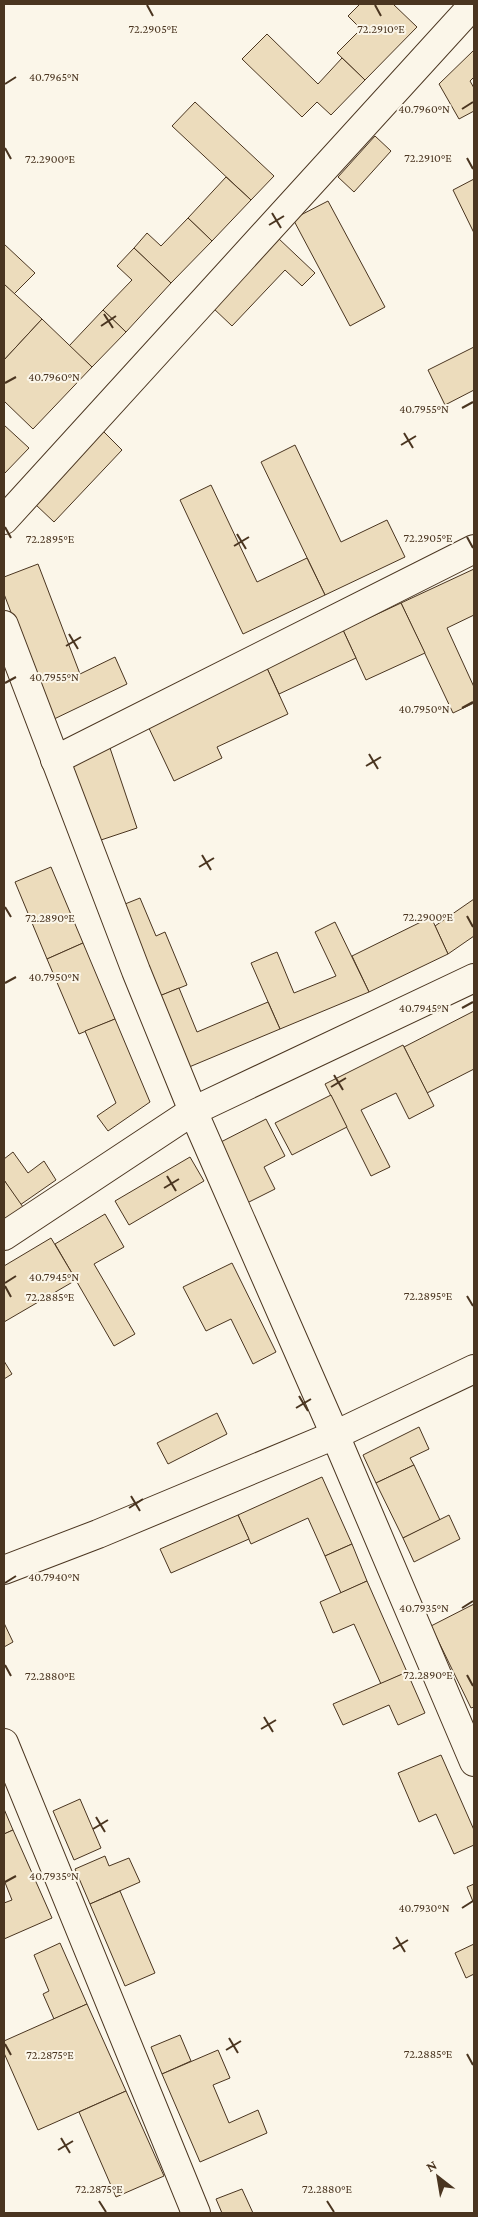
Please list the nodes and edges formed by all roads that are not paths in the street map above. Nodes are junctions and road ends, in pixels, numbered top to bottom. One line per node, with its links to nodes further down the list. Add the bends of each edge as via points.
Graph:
1 (474, 4): 2 (street)
2 (4, 520)
3 (474, 549): 5 (street)
4 (4, 625): 5 (street)
5 (55, 760): 7 (street)
6 (474, 978): 7 (street)
7 (193, 1111): 8 (street); 10 (street)
8 (4, 1236)
9 (474, 1369): 10 (street)
10 (335, 1435): 11 (street); 13 (street)
11 (4, 1570)
12 (4, 1743): 14 (street)
13 (474, 1762)
14 (196, 2213)

